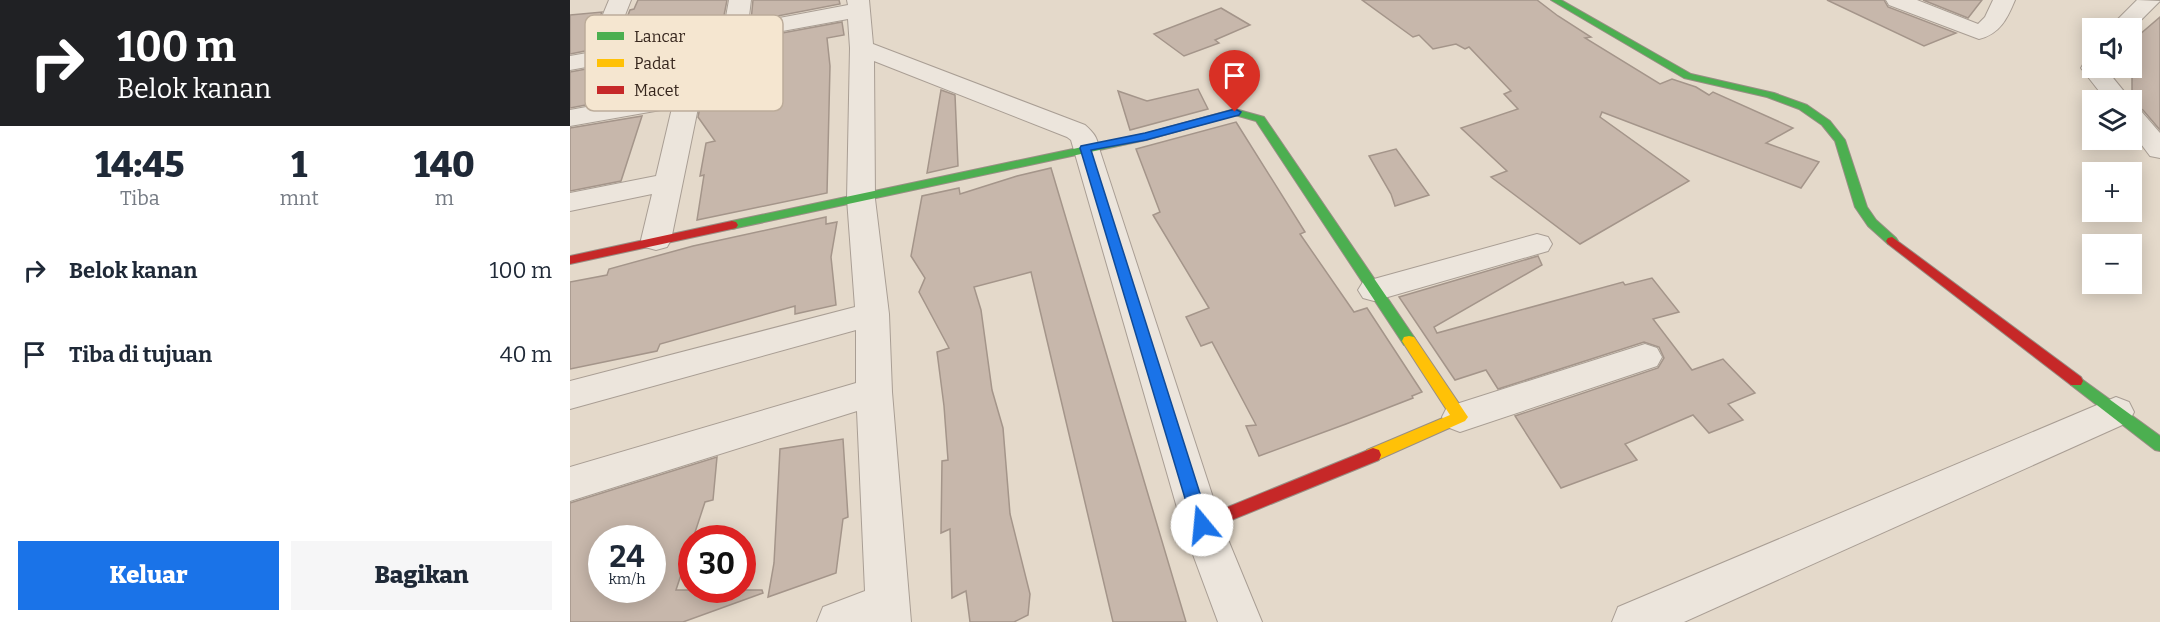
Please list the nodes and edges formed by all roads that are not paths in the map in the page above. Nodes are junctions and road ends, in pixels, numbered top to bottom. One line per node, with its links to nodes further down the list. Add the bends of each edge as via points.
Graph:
1 (620, 0): 8 (street)
2 (740, 0): 9 (street)
3 (1555, 0): 34 (street, via 1688,76 1770,95 1803,107 1826,123 1840,140 1861,207 1872,223)
4 (1897, 0): 5 (street, via 1979,32 1997,16)
5 (2004, 0)
6 (859, 5): 11 (street); 12 (street)
7 (2150, 8): 10 (street)
8 (614, 15)
9 (738, 15)
10 (2135, 18)
11 (783, 22)
12 (862, 48): 21 (street, via 1076,131 1084,138); 24 (street)
13 (585, 61): 14 (street)
14 (570, 63)
15 (2102, 78): 16 (street)
16 (2111, 90)
17 (608, 111): 19 (street)
18 (684, 111): 23 (street)
19 (570, 118)
20 (2142, 128): 22 (street)
21 (1085, 148): 24 (street); 29 (street, via 1235,112 1260,119); 38 (street)
22 (2160, 150)
23 (670, 182): 25 (street); 26 (street)
24 (861, 199): 26 (street); 30 (street)
25 (570, 202)
26 (656, 240): 28 (street)
27 (1537, 244): 29 (street)
28 (570, 260)
29 (1374, 290): 35 (street)
30 (872, 314): 32 (street); 33 (street)
31 (1645, 357): 35 (street)
32 (874, 392): 37 (street); 39 (street)
33 (570, 395)
34 (2116, 412): 36 (street); 42 (street)
35 (1460, 417): 38 (street)
36 (2160, 445)
37 (570, 484)
38 (1202, 525): 41 (street)
39 (888, 613): 40 (street)
40 (839, 622)
41 (1240, 622)
42 (1634, 622)

